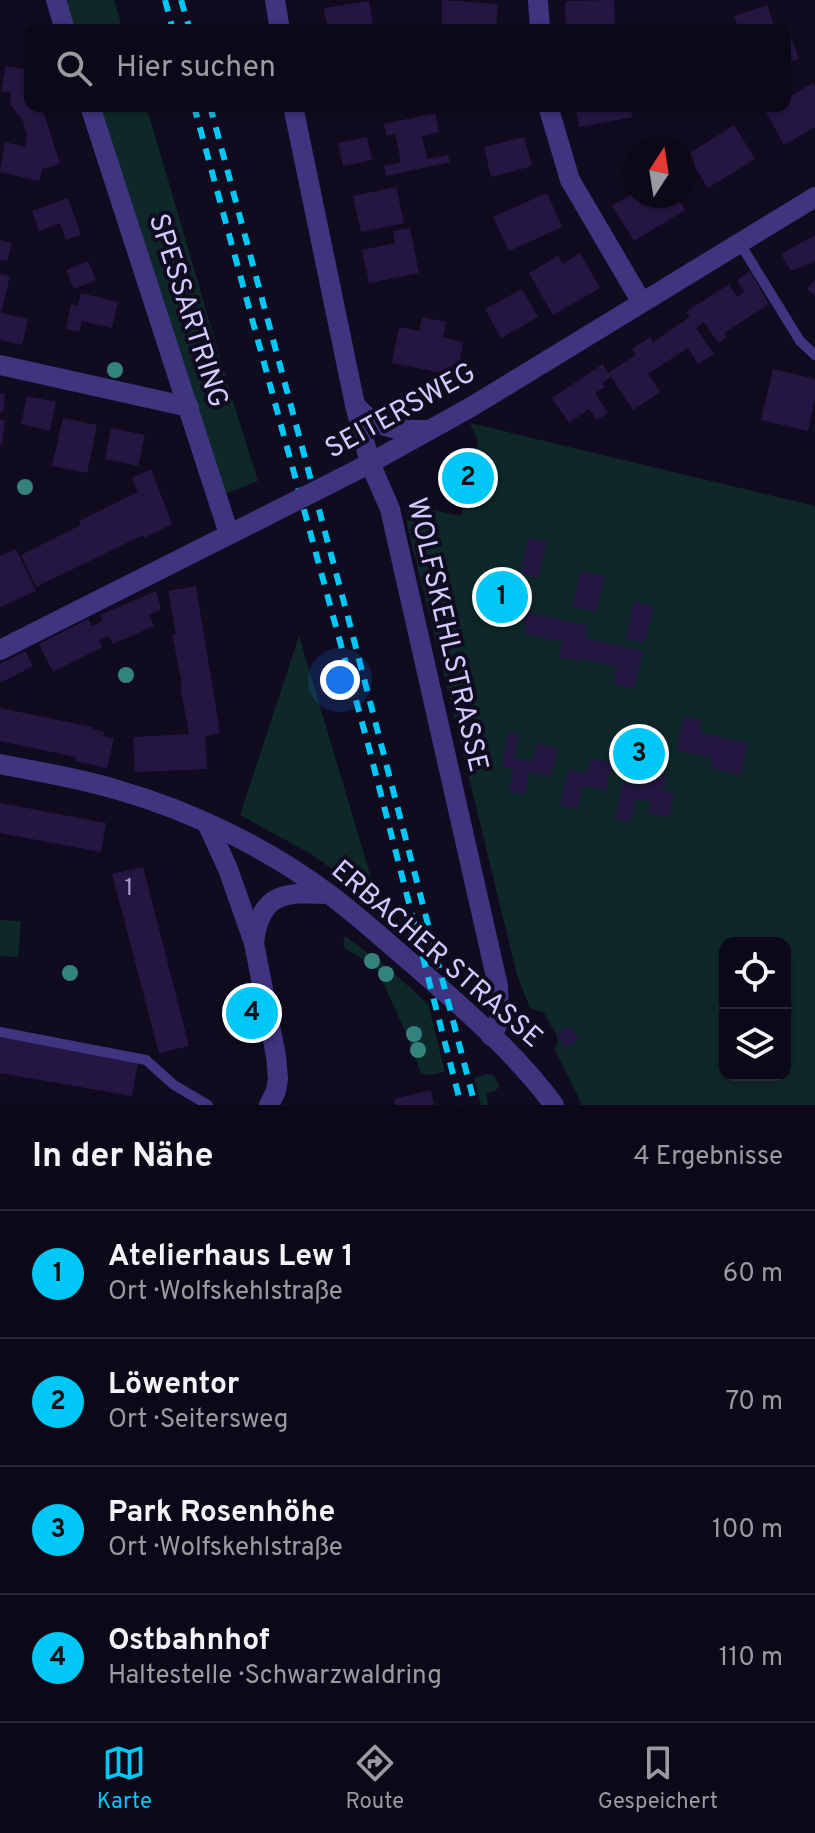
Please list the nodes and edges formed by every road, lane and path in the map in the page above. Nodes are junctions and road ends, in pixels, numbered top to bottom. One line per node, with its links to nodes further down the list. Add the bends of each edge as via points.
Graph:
1 (56, 0): 4 (street)
2 (275, 0): 5 (street)
3 (538, 0): 6 (street)
4 (63, 24)
5 (279, 24)
6 (540, 24)
7 (92, 112): 16 (street, SPESSARTRING)
8 (294, 112): 15 (street, WOLFSKEHLSTRASSE)
9 (550, 112): 12 (street, via 570,180)
10 (815, 197): 11 (street, SEITERSWEG)
11 (739, 242): 12 (street, SEITERSWEG); 13 (lane, via 800,341)
12 (641, 301): 17 (street, SEITERSWEG)
13 (815, 355)
14 (0, 365): 16 (street)
15 (355, 405): 17 (street, via 366,418 391,429); 18 (street, WOLFSKEHLSTRASSE)
16 (189, 407): 19 (street, SPESSARTRING)
17 (429, 430): 18 (street, SEITERSWEG)
18 (366, 465): 19 (street, SEITERSWEG, bridge); 26 (street, WOLFSKEHLSTRASSE, via 390,509 498,986 499,1022)
19 (229, 534): 20 (street, SEITERSWEG)
20 (0, 650)
21 (0, 764): 22 (street, ERBACHER STRASSE, via 117,789)
22 (207, 823): 23 (street, ERBACHER STRASSE); 24 (street)
23 (329, 894): 24 (street, via 290,893 272,901 257,922); 26 (street, ERBACHER STRASSE)
24 (254, 943): 27 (street, via 273,1038 278,1079)
25 (0, 1032): 28 (lane, via 146,1060)
26 (491, 1036): 29 (street, ERBACHER STRASSE)
27 (274, 1104)
28 (208, 1105)
29 (554, 1105)

